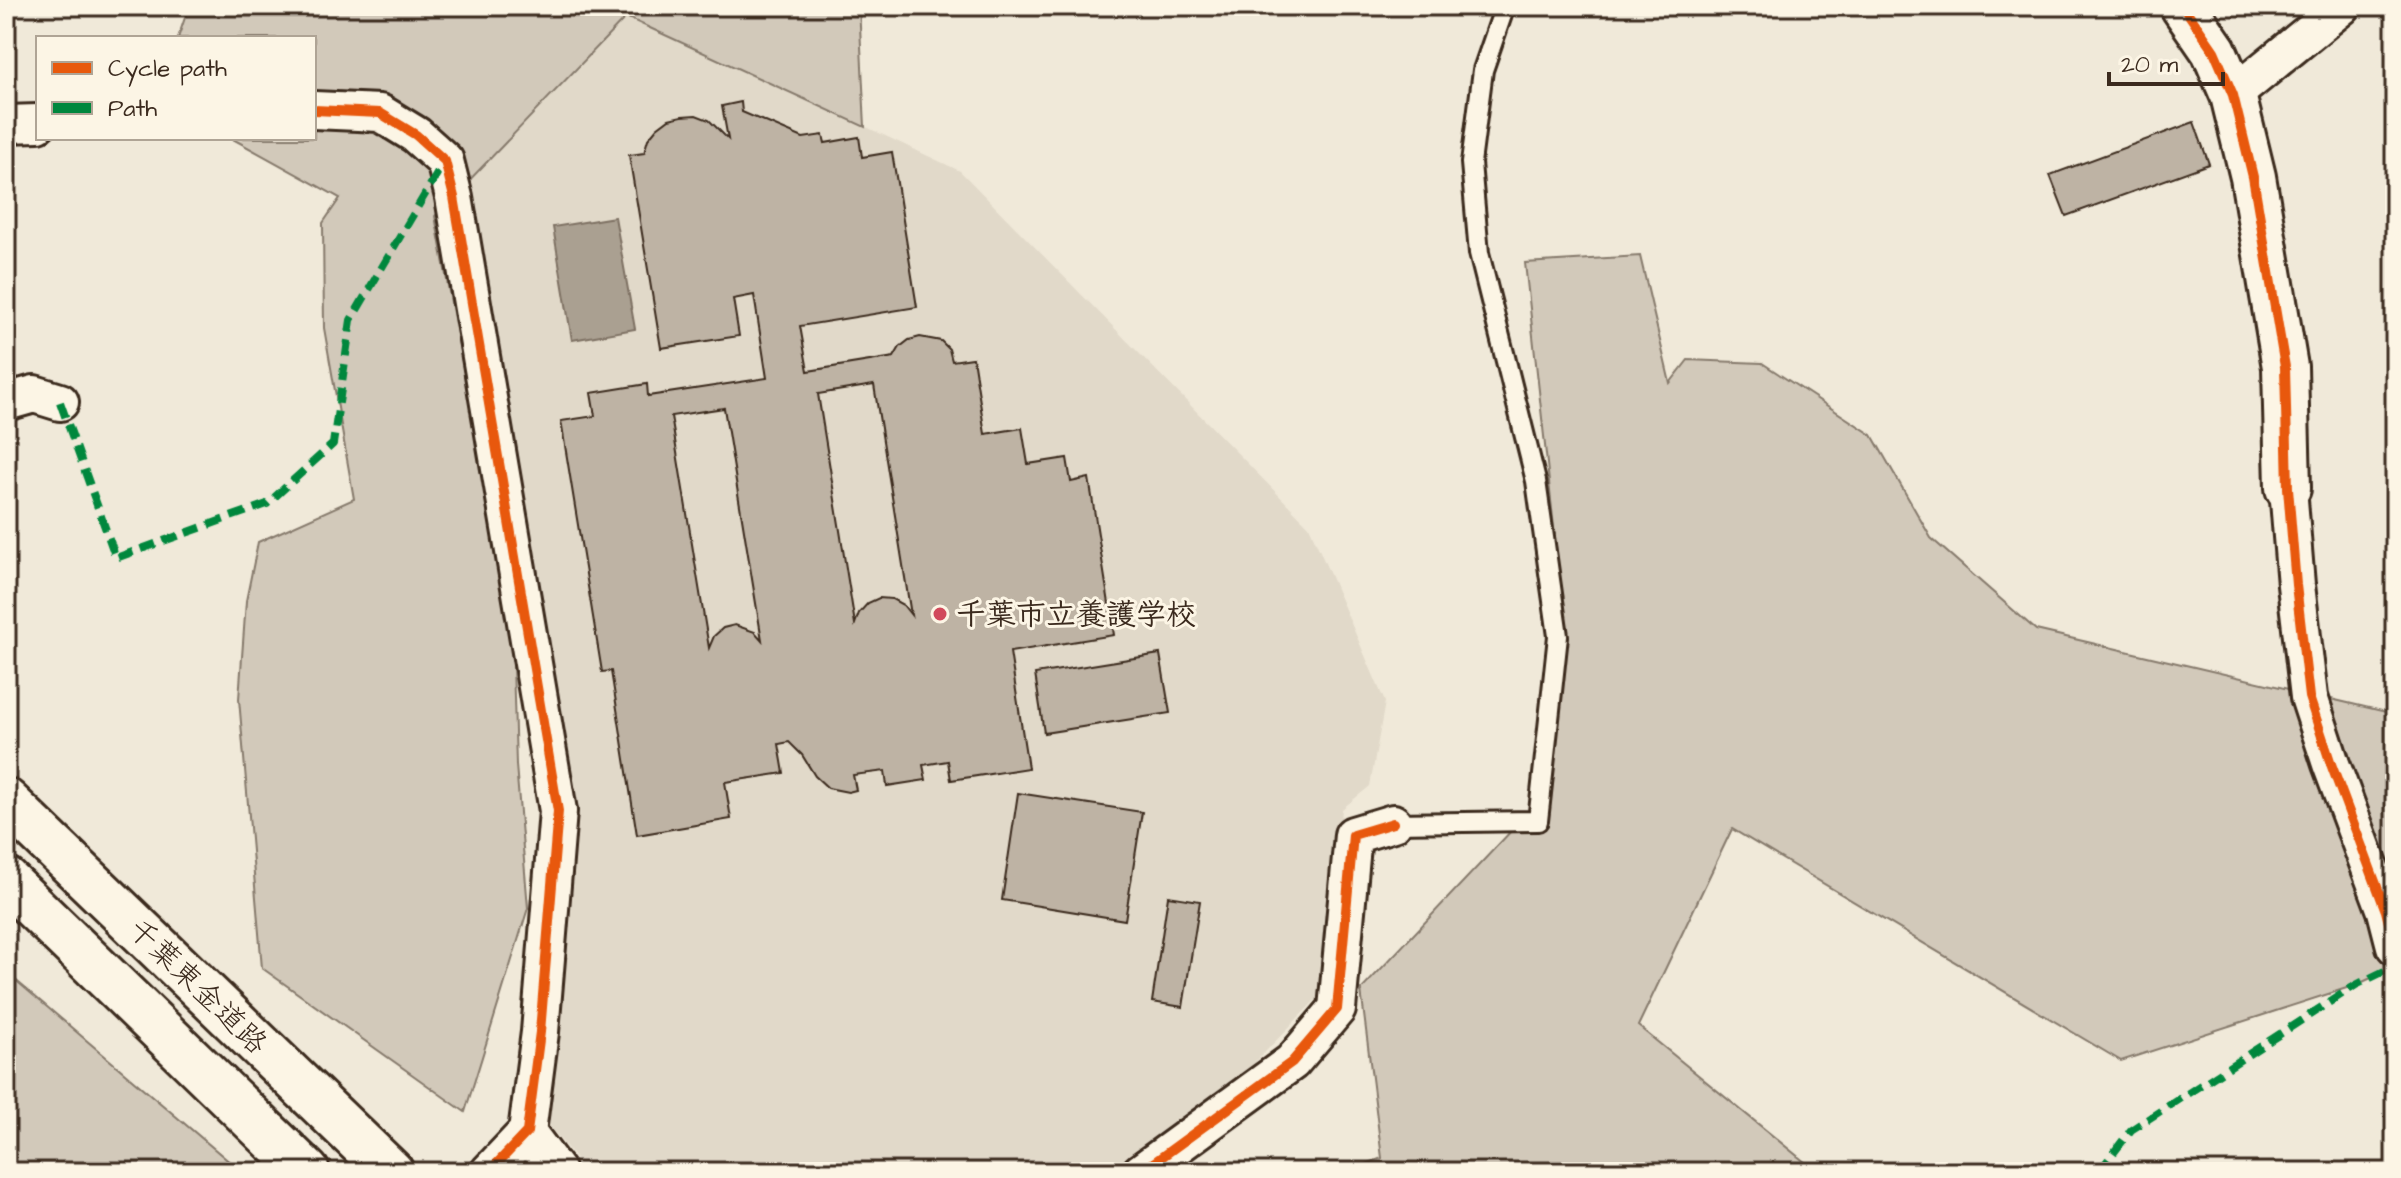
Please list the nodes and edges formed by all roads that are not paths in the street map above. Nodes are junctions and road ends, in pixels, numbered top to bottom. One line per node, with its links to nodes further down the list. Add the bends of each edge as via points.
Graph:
1 (1505, 6): 12 (lane, via 1483,70 1471,163 1479,253 1536,481 1558,636 1538,821)
2 (2183, 6): 4 (main road, via 2214,51)
3 (2342, 6): 4 (street)
4 (2233, 95): 10 (main road, via 2253,177 2285,367)
5 (316, 110): 15 (street, via 380,113 416,135 445,161 454,197 558,811)
6 (36, 123): 7 (street)
7 (6, 124)
8 (6, 402): 9 (street, via 34,394)
9 (60, 402)
10 (2288, 488): 14 (street, via 2309,697)
11 (6, 801): 17 (main road, 千葉東金道路)
12 (1393, 823): 20 (street, via 1353,835 1337,1009 1292,1062)
13 (6, 880): 16 (main road, 千葉東金道路)
14 (2395, 946)
15 (527, 1132): 18 (street); 19 (street)
16 (307, 1172)
17 (391, 1172)
18 (489, 1172)
19 (557, 1172)
20 (1141, 1172)

